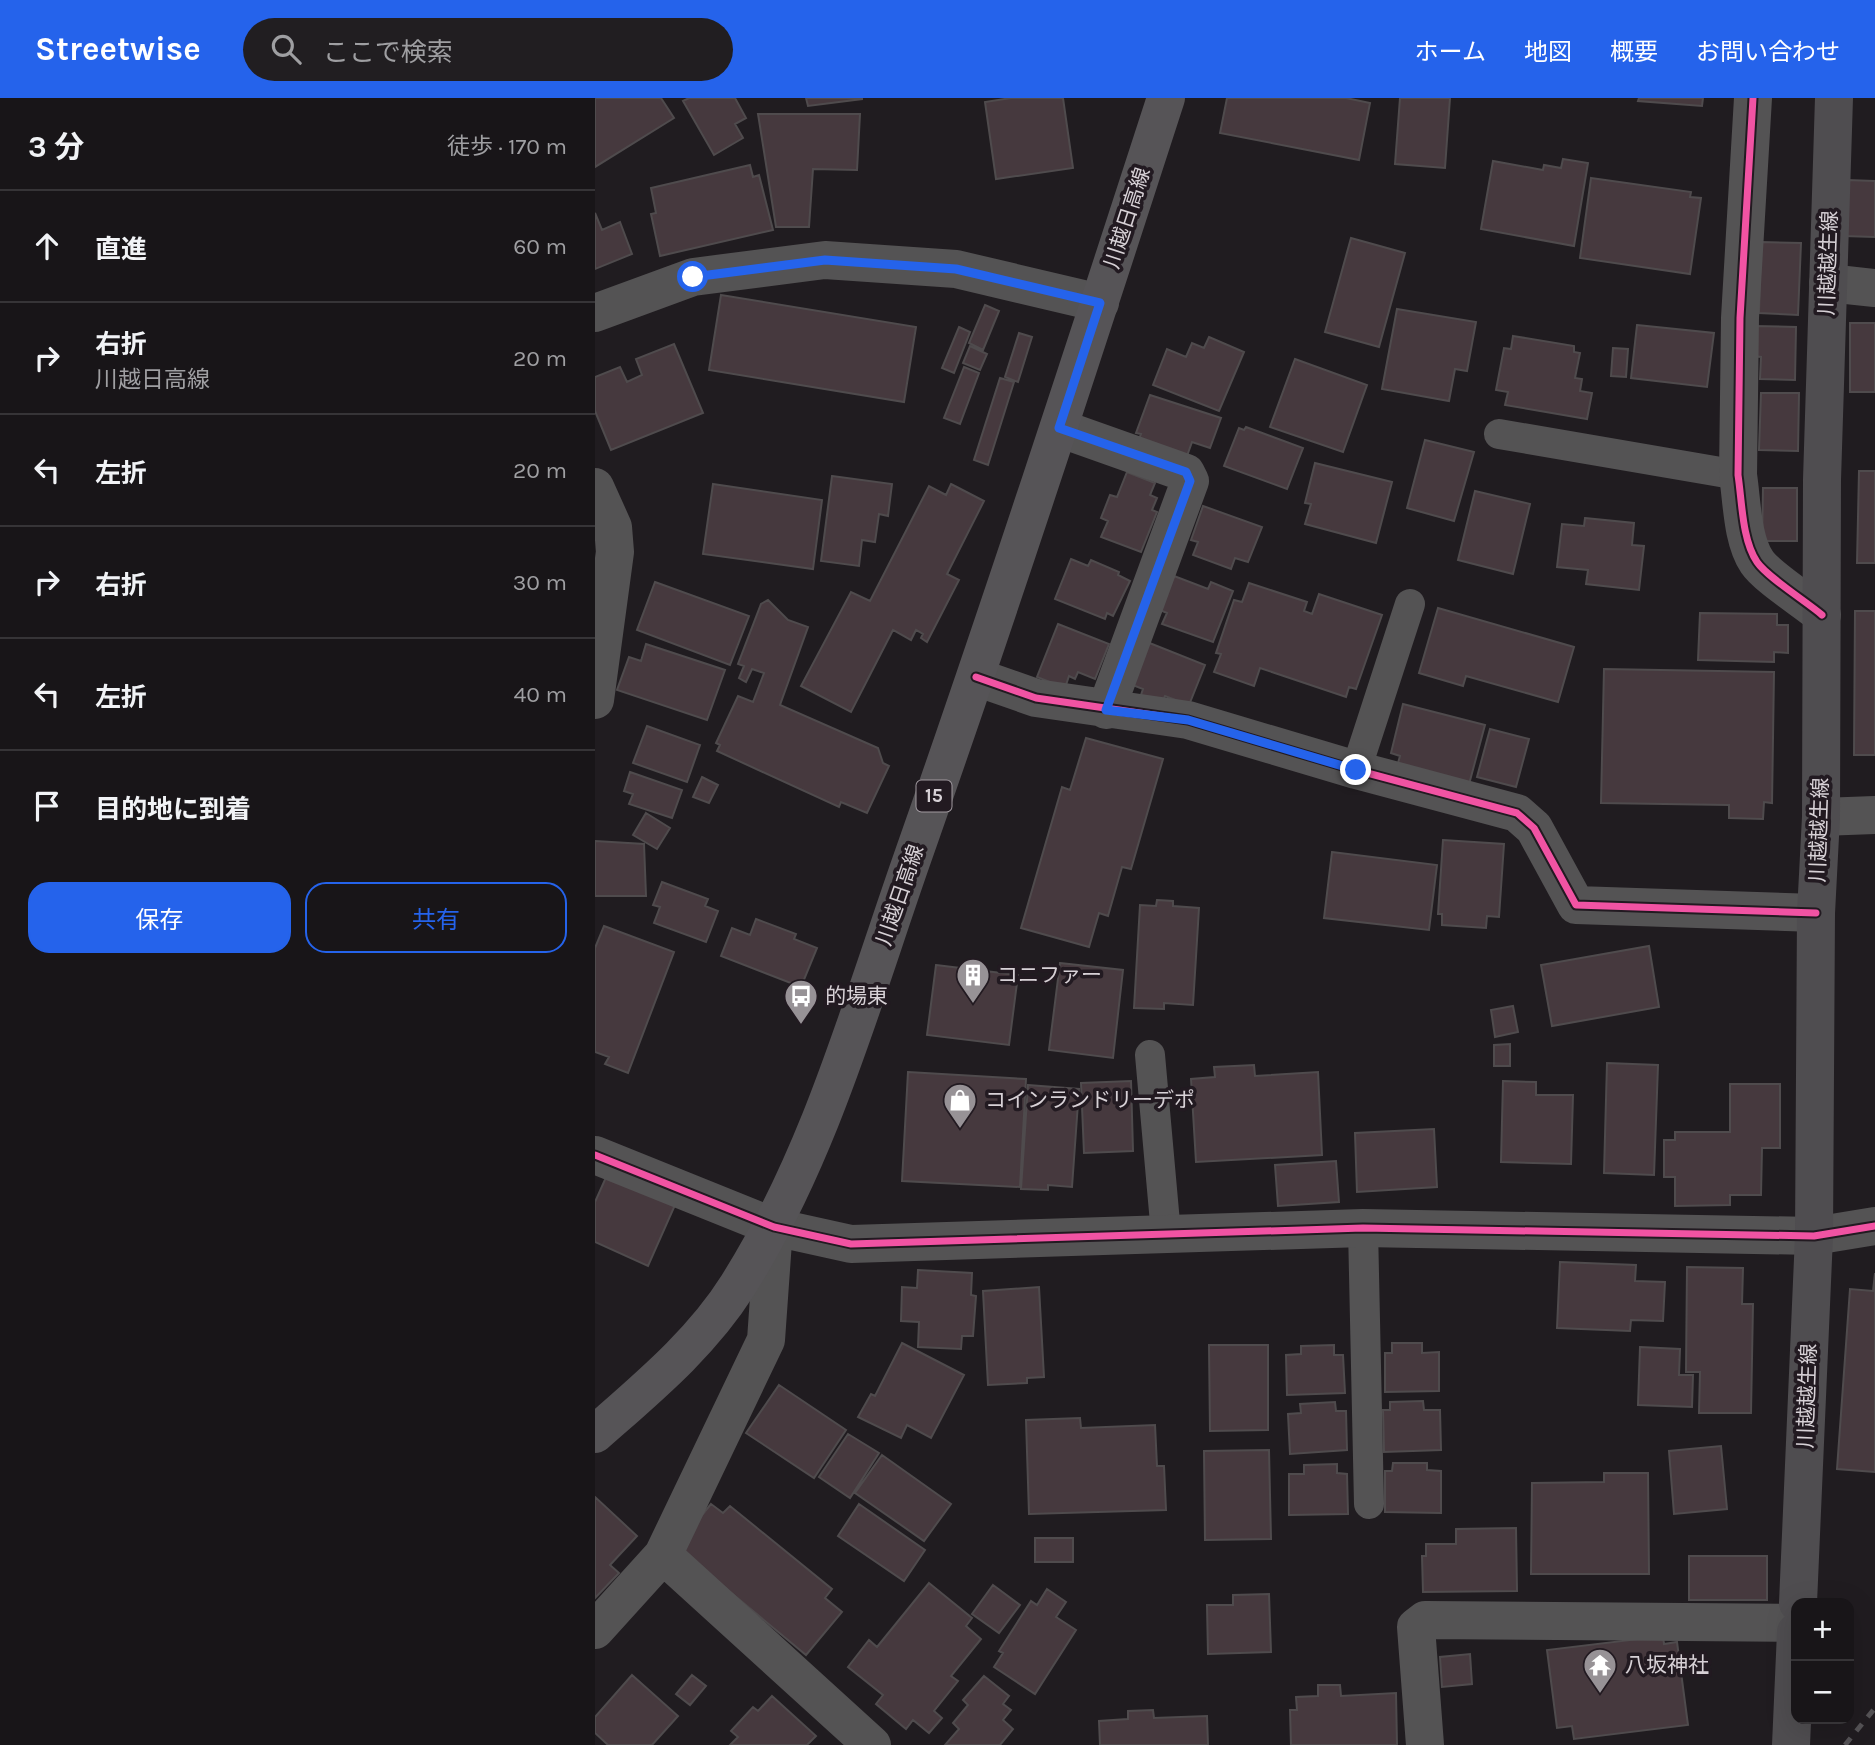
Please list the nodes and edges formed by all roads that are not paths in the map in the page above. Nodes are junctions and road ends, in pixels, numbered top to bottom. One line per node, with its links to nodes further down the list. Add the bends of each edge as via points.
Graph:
1 (1166, 98): 6 (main road, 川越日高線 / 15)
2 (1753, 98): 10 (street, via 1740,318)
3 (1834, 98): 4 (main road, 川越越生線)
4 (1828, 283): 5 (street); 13 (main road, 川越越生線)
5 (1875, 288)
6 (1100, 303): 7 (street, via 956,269 825,260 693,277); 8 (main road, 川越日高線 / 15)
7 (595, 313)
8 (1059, 428): 14 (main road, 川越日高線 / 15); 16 (street, via 1186,472 1190,481)
9 (1499, 434): 10 (lane)
10 (1738, 475): 13 (street, via 1757,563)
11 (595, 487): 15 (street, via 613,527 615,552)
12 (1410, 604): 17 (lane)
13 (1822, 615): 19 (main road, 川越越生線)
14 (976, 677): 16 (street, via 1036,698); 24 (main road, 川越日高線 / 15, via 825,1108)
15 (595, 700)
16 (1106, 710): 17 (street, via 1188,720)
17 (1356, 770): 20 (street, via 1517,813 1534,828 1576,905)
18 (1875, 815): 19 (street)
19 (1821, 817): 20 (main road, 川越越生線)
20 (1816, 913): 27 (main road, 川越越生線)
21 (1150, 1055): 26 (lane)
22 (595, 1155): 24 (street)
23 (1875, 1226): 27 (street)
24 (773, 1227): 26 (street, via 851,1244); 28 (main road, 川越日高線 / 15, via 735,1290 690,1346); 30 (street, via 766,1340)
25 (1363, 1228): 26 (street); 27 (street); 29 (lane)
26 (1166, 1234)
27 (1814, 1236): 31 (main road, 川越越生線)
28 (595, 1434)
29 (1369, 1504)
30 (663, 1555): 33 (street); 35 (street)
31 (1798, 1598)
32 (1791, 1623): 36 (street, via 1425,1620 1416,1627)
33 (595, 1630)
34 (1795, 1661): 37 (main road)
35 (872, 1745)
36 (1425, 1745)
37 (1791, 1745)

